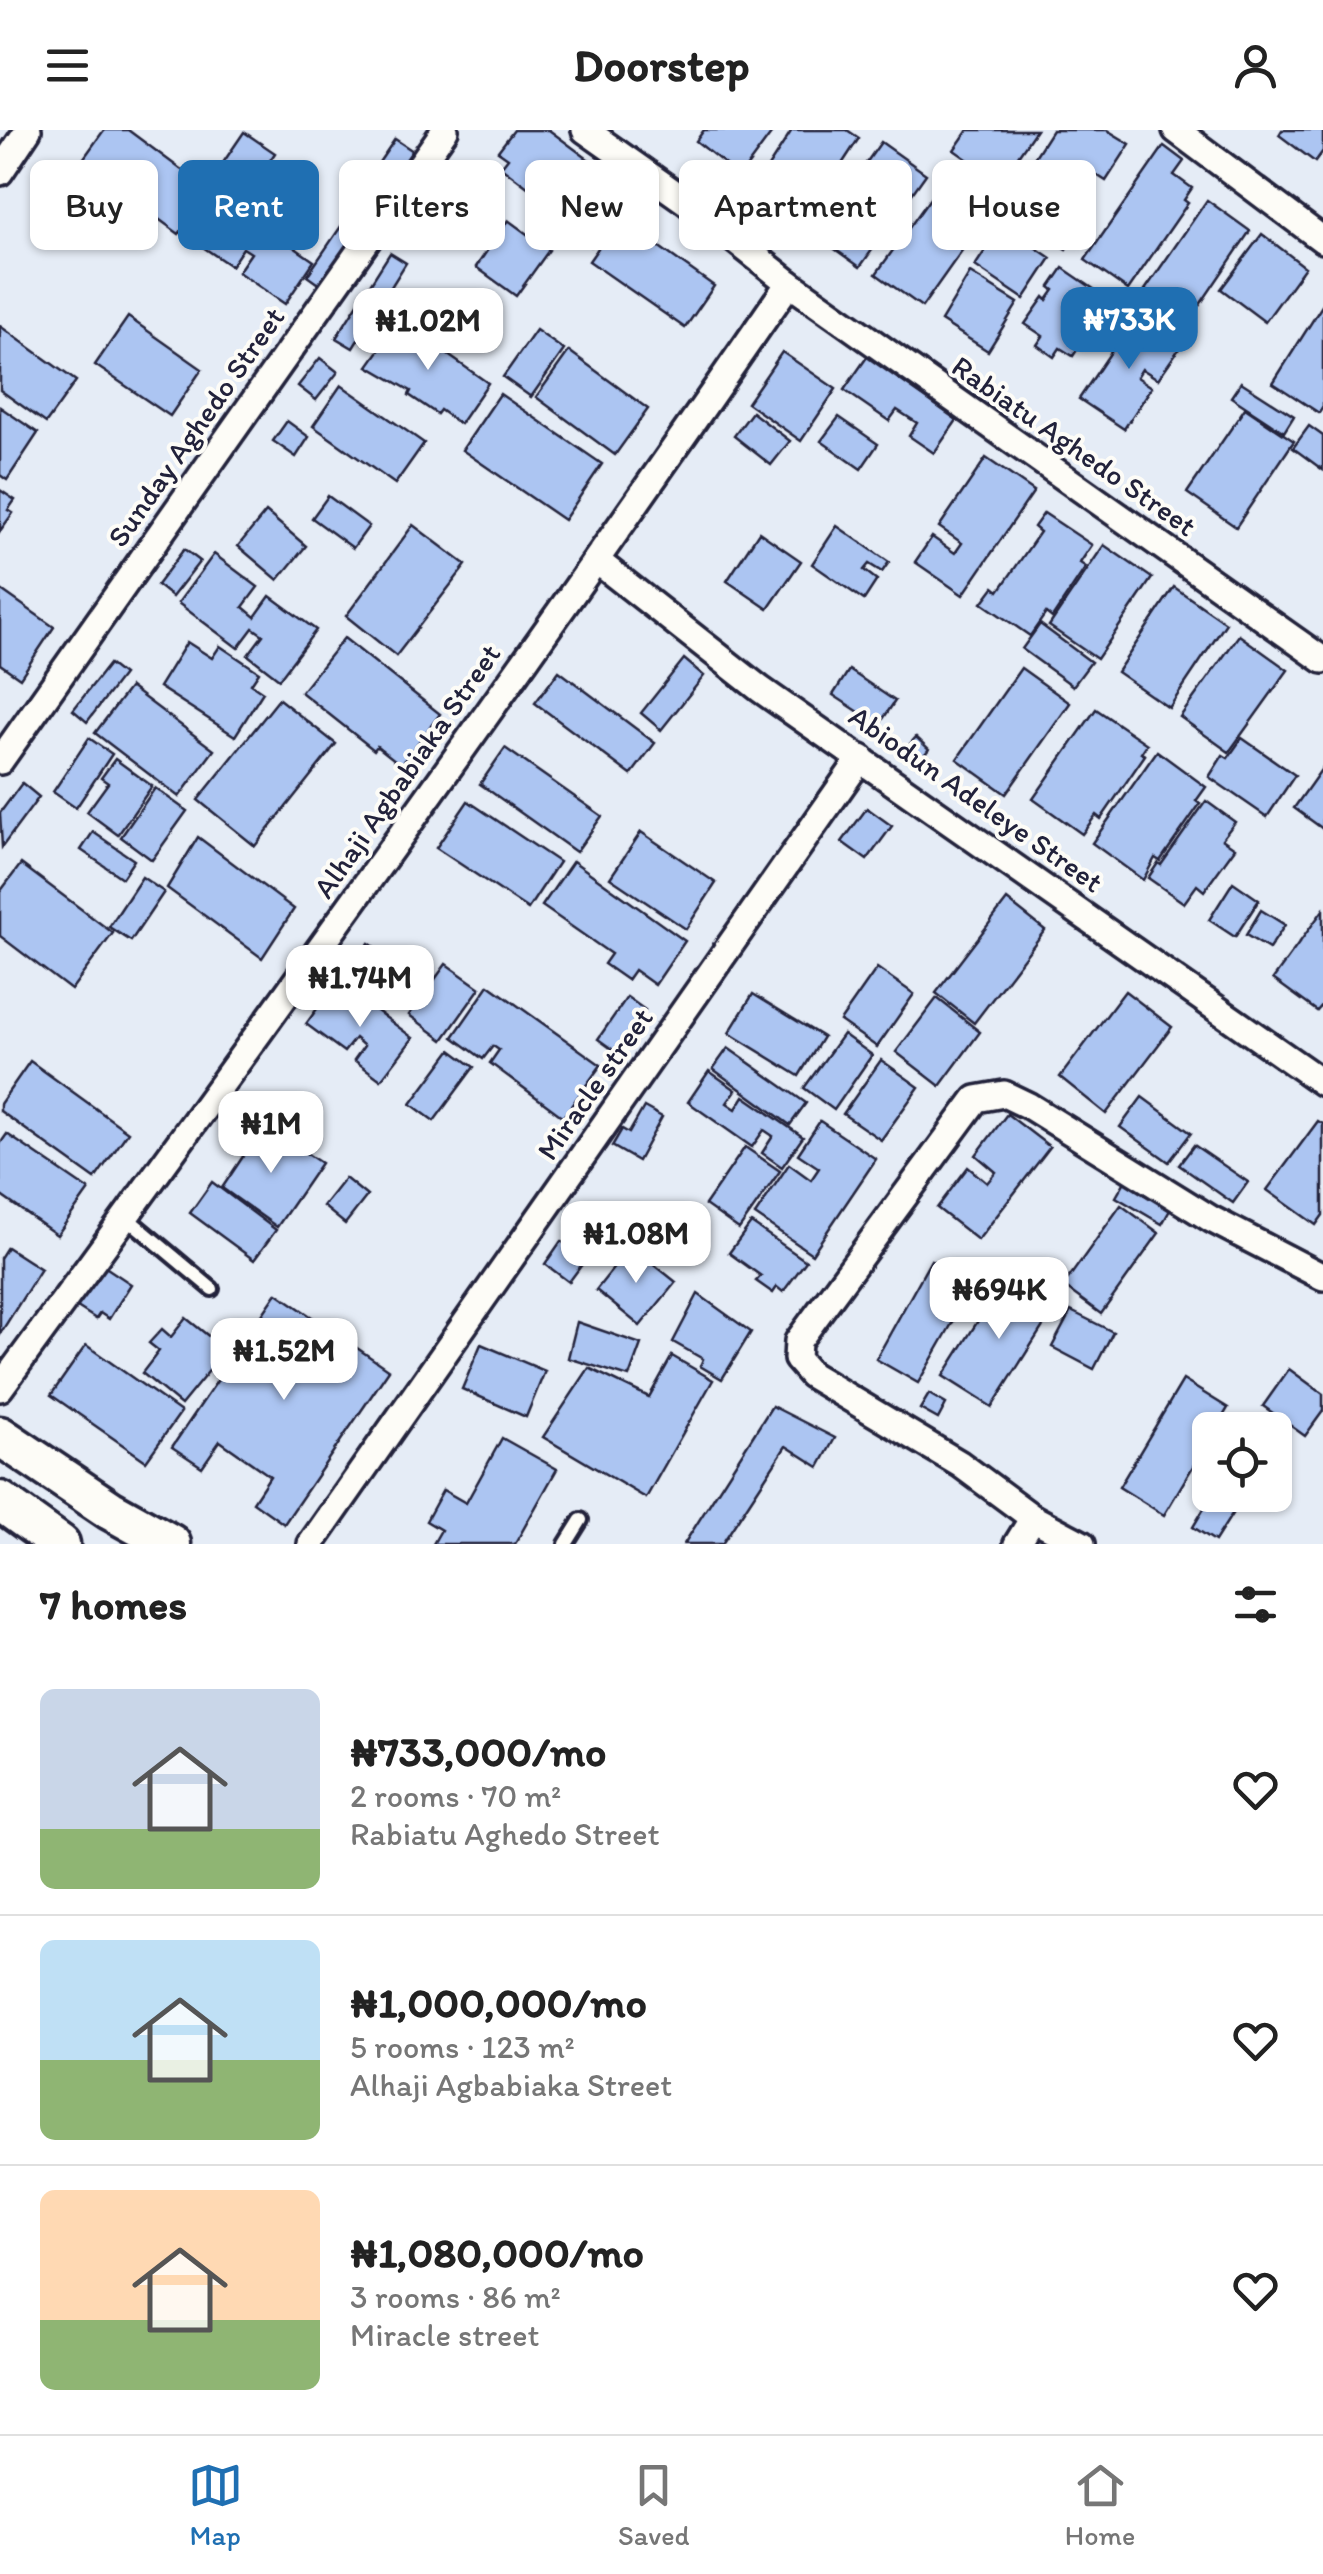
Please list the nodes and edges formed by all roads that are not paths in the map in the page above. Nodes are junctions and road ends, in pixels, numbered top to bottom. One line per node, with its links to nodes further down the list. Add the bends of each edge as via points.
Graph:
1 (445, 130): 9 (street, Sunday Aghedo Street)
2 (585, 130): 5 (street, Rabiatu Aghedo Street)
3 (1176, 130): 4 (street)
4 (1323, 240)
5 (789, 284): 6 (street, Alhaji Agbabiaka Street); 7 (street, Rabiatu Aghedo Street)
6 (597, 561): 8 (street, Abiodun Adeleye Street, via 760,690); 11 (street, Alhaji Agbabiaka Street)
7 (1323, 660)
8 (862, 758): 10 (street, Abiodun Adeleye Street); 21 (street, Miracle street)
9 (0, 761)
10 (1323, 1083)
11 (126, 1217): 13 (lane); 14 (street, Alhaji Agbabiaka Street)
12 (1323, 1277): 17 (street, via 1211,1219 1030,1106 1004,1094 976,1099 798,1342 797,1359)
13 (212, 1289)
14 (0, 1388)
15 (0, 1436): 20 (main road)
16 (0, 1501): 19 (main road)
17 (1033, 1518): 23 (street); 24 (street)
18 (581, 1520): 22 (lane)
19 (60, 1544)
20 (171, 1544)
21 (311, 1544)
22 (566, 1544)
23 (1018, 1544)
24 (1082, 1544)

